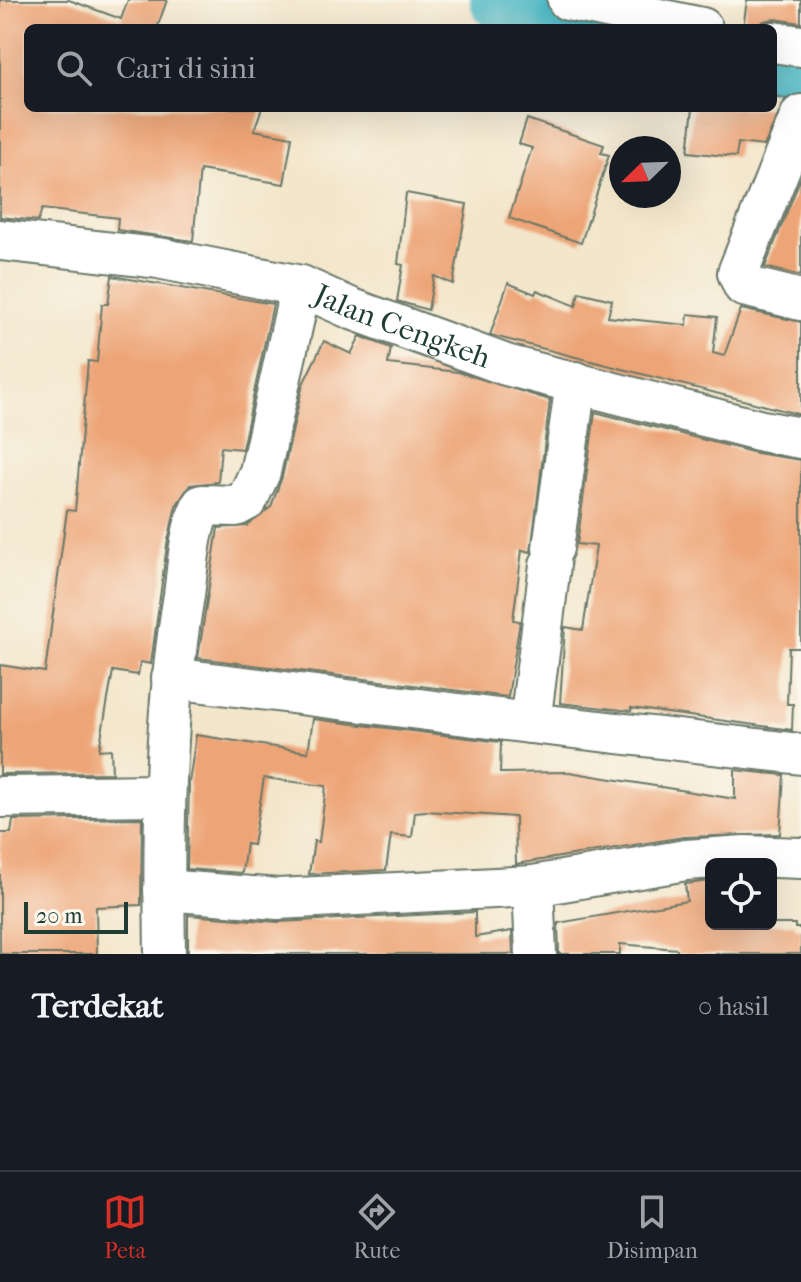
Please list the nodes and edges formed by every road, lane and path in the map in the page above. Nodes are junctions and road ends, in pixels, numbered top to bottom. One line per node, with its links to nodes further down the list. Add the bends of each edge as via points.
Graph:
1 (568, 0): 2 (street)
2 (683, 24)
3 (777, 43): 4 (street)
4 (801, 46)
5 (801, 115): 8 (street, via 738,273 744,286)
6 (0, 240): 7 (street, Jalan Cengkeh, via 158,258)
7 (301, 286): 9 (street, Jalan Cengkeh, via 476,355); 11 (street, via 251,495 236,506 200,508)
8 (801, 300)
9 (576, 382): 10 (street, Jalan Cengkeh); 12 (street)
10 (801, 438)
11 (172, 678): 12 (street); 14 (street)
12 (530, 723): 13 (street)
13 (801, 754)
14 (164, 795): 15 (street); 18 (street)
15 (0, 797)
16 (801, 858): 17 (street, via 686,860)
17 (533, 886): 18 (street, via 278,899); 20 (street)
18 (164, 890): 19 (street)
19 (165, 954)
20 (536, 954)

